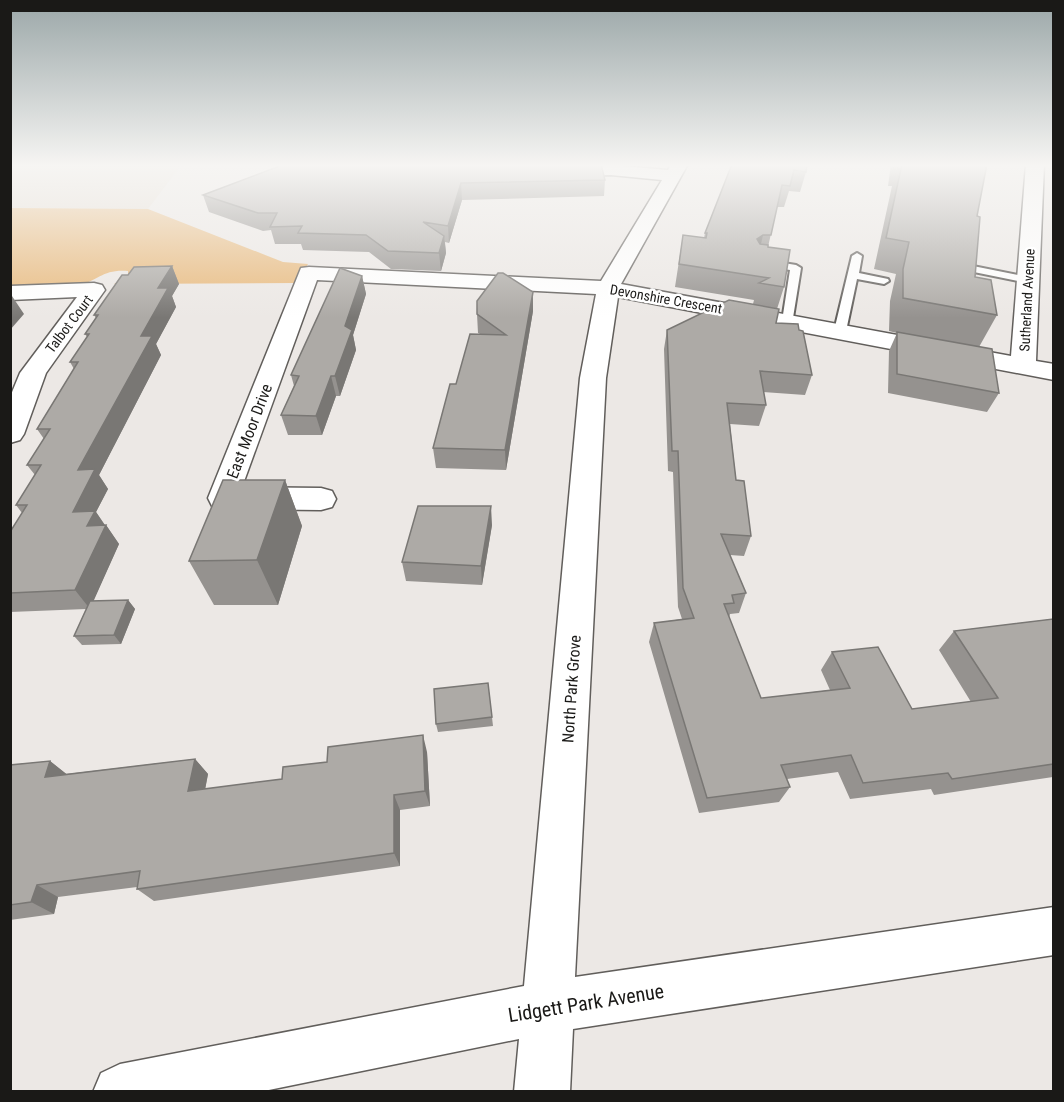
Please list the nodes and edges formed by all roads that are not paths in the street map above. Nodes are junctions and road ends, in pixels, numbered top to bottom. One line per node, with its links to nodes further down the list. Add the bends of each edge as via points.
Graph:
1 (650, 215): 10 (street)
2 (1032, 215): 8 (street, Sutherland Avenue)
3 (857, 256): 7 (lane)
4 (759, 262): 12 (lane, via 796,268)
5 (968, 268): 8 (lane)
6 (309, 273): 10 (street, Devonshire Crescent); 17 (street, East Moor Drive, via 223,498)
7 (853, 275): 9 (lane); 13 (lane)
8 (1028, 280): 14 (street, Sutherland Avenue)
9 (884, 281)
10 (608, 288): 12 (street, Devonshire Crescent); 19 (street, North Park Grove, via 592,378)
11 (10, 293): 16 (street, Talbot Court, via 94,291 33,373)
12 (788, 321): 13 (street, Devonshire Crescent)
13 (840, 331): 14 (street, Devonshire Crescent)
14 (1023, 364): 15 (street, Devonshire Crescent)
15 (1053, 372)
16 (10, 434)
17 (321, 499)
18 (1053, 931): 19 (street, Lidgett Park Avenue)
19 (550, 1007): 20 (street, Lidgett Park Avenue); 21 (street, North Park Grove)
20 (120, 1092)
21 (542, 1092)

